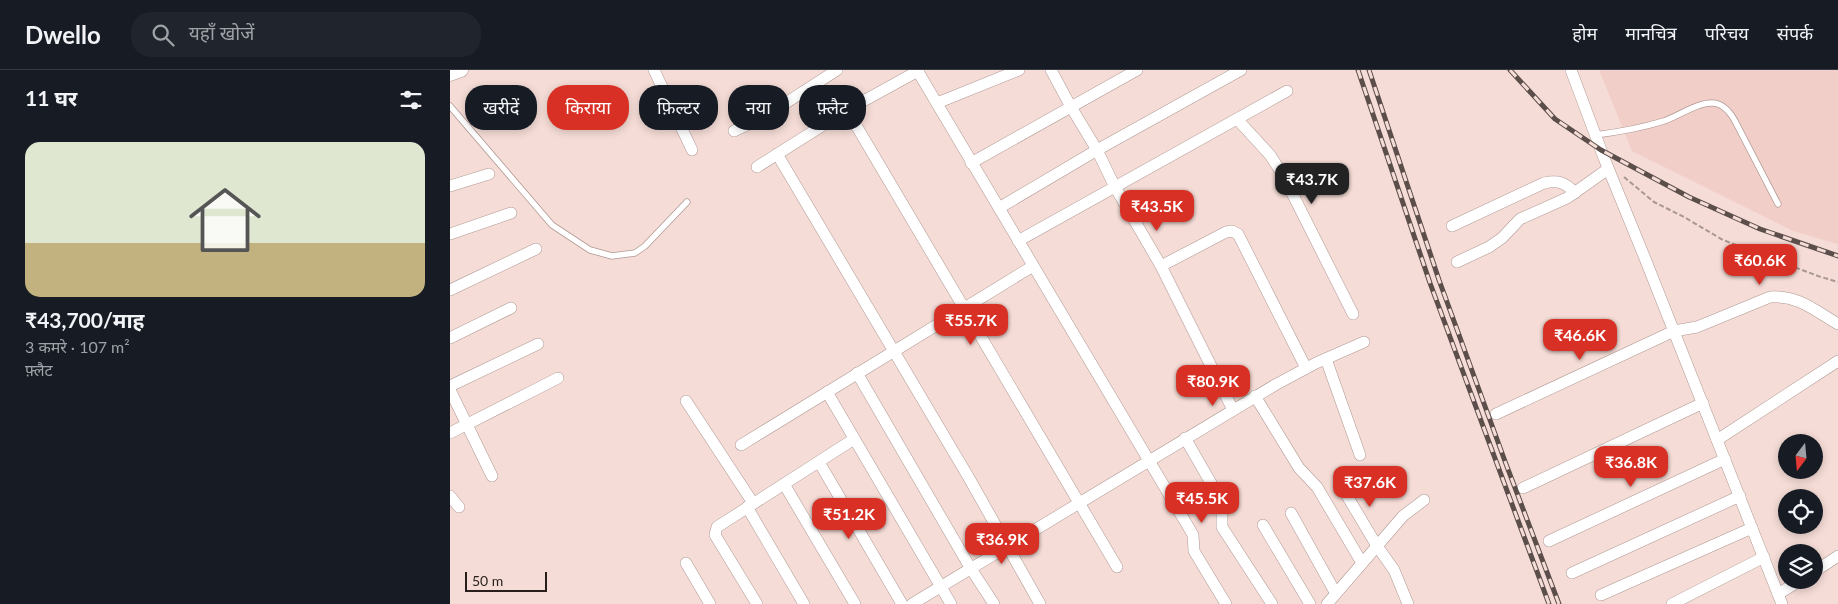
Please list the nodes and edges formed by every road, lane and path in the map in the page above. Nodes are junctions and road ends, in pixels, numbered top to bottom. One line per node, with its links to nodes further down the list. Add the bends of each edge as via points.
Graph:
1 (461, 70): 10 (street)
2 (654, 70): 21 (street)
3 (837, 70): 19 (street, via 764,117)
4 (1019, 70): 13 (street)
5 (1051, 70): 15 (street)
6 (1137, 70): 15 (street)
7 (1241, 70): 22 (street)
8 (1571, 70): 20 (street)
9 (918, 71): 12 (street); 13 (street)
10 (450, 74)
11 (1287, 92): 16 (street)
12 (866, 100)
13 (938, 103): 24 (street)
14 (450, 106): 32 (lane, via 552,225 590,250 612,256 636,253)
15 (1071, 107): 22 (street); 24 (street)
16 (1237, 119): 30 (street); 47 (street, via 1270,155 1283,175)
17 (815, 130): 23 (street)
18 (859, 130): 45 (street)
19 (734, 131)
20 (1595, 135): 26 (street); 33 (lane, via 1642,127 1701,105 1721,105 1736,121)
21 (692, 150)
22 (1097, 150): 30 (street); 34 (street)
23 (777, 154): 25 (street); 53 (street)
24 (971, 163): 34 (street)
25 (757, 166)
26 (1608, 169): 31 (street); 49 (street)
27 (489, 174): 29 (street)
28 (1624, 177): 43 (path, via 1654,202 1723,240)
29 (450, 186)
30 (1115, 187): 38 (street); 42 (street)
31 (1575, 193): 36 (street, via 1559,181 1544,183); 40 (street, via 1520,219 1502,238)
32 (687, 202)
33 (1778, 204)
34 (999, 208): 38 (street)
35 (511, 213): 37 (street)
36 (1452, 226)
37 (450, 234)
38 (1018, 241): 41 (street)
39 (536, 249): 44 (street)
40 (1457, 262)
41 (1033, 266): 45 (street); 75 (street)
42 (1161, 266): 56 (street, via 1226,232 1238,234); 65 (street)
43 (1838, 282)
44 (450, 290)
45 (963, 307): 53 (street); 84 (street)
46 (511, 308): 50 (street)
47 (1353, 314)
48 (1838, 324): 49 (street, via 1810,306 1778,296 1697,327)
49 (1674, 331): 64 (street); 66 (street)
50 (450, 338)
51 (1364, 342): 54 (street)
52 (538, 344): 59 (street)
53 (894, 351): 57 (street); 91 (street)
54 (1326, 358): 56 (street); 73 (street)
55 (1838, 362): 71 (street)
56 (1306, 368): 62 (street)
57 (857, 373): 61 (street); 99 (street)
58 (558, 378): 67 (street)
59 (450, 386)
60 (450, 390): 67 (street)
61 (827, 392): 70 (street); 72 (street)
62 (1256, 396): 65 (street); 96 (street, via 1299,468 1318,487)
63 (686, 401): 85 (street)
64 (1703, 403): 71 (street); 80 (street)
65 (1233, 410): 69 (street)
66 (1496, 414)
67 (468, 425): 68 (street); 77 (street)
68 (450, 433)
69 (1185, 438): 75 (street); 116 (street, via 1219,497 1222,527)
70 (854, 439): 76 (street); 101 (street)
71 (1717, 440): 74 (street)
72 (741, 445)
73 (1360, 455)
74 (1725, 459): 82 (street); 90 (street)
75 (1149, 460): 84 (street); 115 (street, via 1193,535 1194,551)
76 (819, 462): 78 (street); 110 (street)
77 (492, 476)
78 (784, 484): 85 (street); 109 (street)
79 (1340, 484): 92 (street)
80 (1523, 488)
81 (450, 496): 86 (street)
82 (1740, 496): 89 (street); 100 (street)
83 (1424, 500): 92 (street, via 1403,516)
84 (1079, 504): 91 (street); 98 (street)
85 (750, 505): 107 (street, via 714,531); 108 (street)
86 (459, 507)
87 (1291, 513): 103 (street)
88 (1263, 525): 117 (street)
89 (1752, 528): 94 (street); 104 (street)
90 (1549, 541)
91 (1007, 546): 99 (street); 114 (street)
92 (1377, 546): 96 (street); 119 (street, via 1394,570)
93 (1838, 556): 97 (street)
94 (1764, 557): 105 (street); 120 (street)
95 (686, 563): 106 (street)
96 (1362, 563): 103 (street)
97 (1823, 566)
98 (1117, 567)
99 (971, 568): 101 (street); 113 (street)
100 (1572, 573)
101 (940, 586): 111 (street); 112 (street)
102 (1792, 589): 105 (street)
103 (1335, 592): 118 (street)
104 (1601, 595)
105 (1779, 601)
106 (710, 604)
107 (757, 604)
108 (804, 604)
109 (855, 604)
110 (902, 604)
111 (912, 604)
112 (951, 604)
113 (994, 604)
114 (1040, 604)
115 (1226, 604)
116 (1272, 604)
117 (1310, 604)
118 (1327, 604)
119 (1408, 604)
120 (1672, 604)

